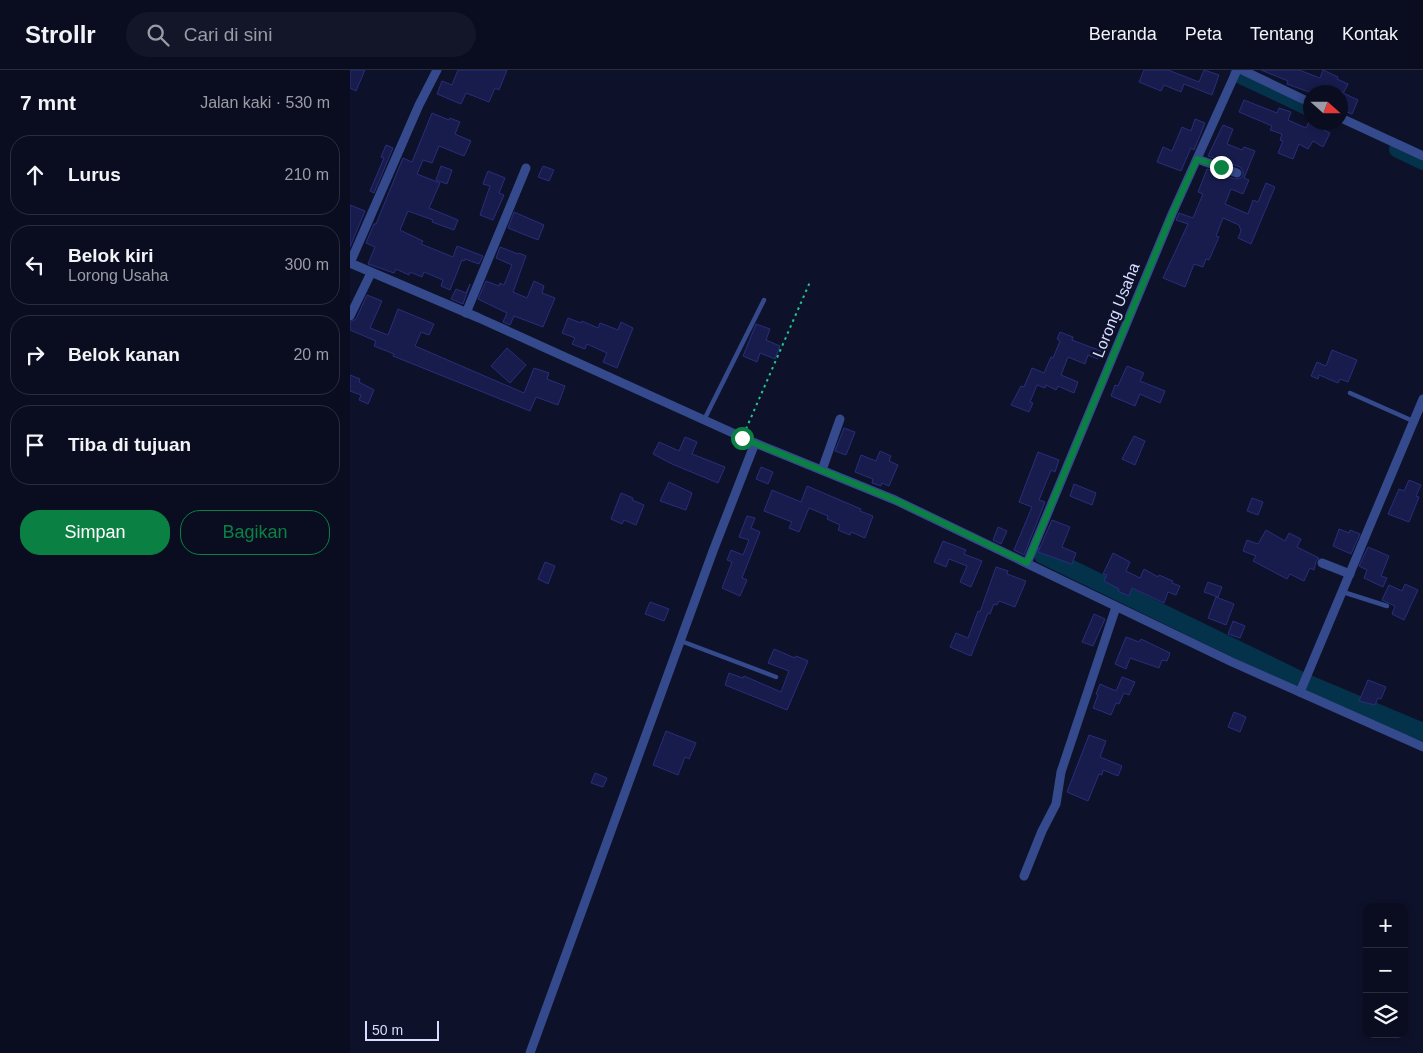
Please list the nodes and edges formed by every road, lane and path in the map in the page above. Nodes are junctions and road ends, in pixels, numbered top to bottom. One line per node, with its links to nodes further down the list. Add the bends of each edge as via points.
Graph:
1 (437, 70): 10 (street)
2 (1237, 70): 7 (street, Lorong Usaha)
3 (1242, 70): 4 (street)
4 (1303, 100)
5 (1348, 122): 6 (street)
6 (1423, 156)
7 (1197, 159): 9 (street); 24 (street, Lorong Usaha)
8 (526, 168): 14 (street)
9 (1237, 174)
10 (350, 263): 11 (street)
11 (370, 273): 14 (street); 15 (street)
12 (810, 282): 21 (path)
13 (764, 300): 19 (lane)
14 (466, 313): 19 (street)
15 (350, 316)
16 (1350, 393): 20 (lane)
17 (1423, 399): 20 (street)
18 (840, 419): 23 (street)
19 (704, 420): 21 (street)
20 (1414, 421): 26 (street)
21 (742, 438): 22 (street)
22 (755, 443): 23 (street); 30 (street)
23 (822, 470): 24 (street, via 895,500)
24 (1027, 563): 29 (street)
25 (1322, 563): 26 (street)
26 (1350, 574): 27 (street)
27 (1343, 592): 28 (lane); 32 (street)
28 (1387, 606)
29 (1116, 607): 32 (street, via 1232,662); 34 (street, via 1061,772 1056,804)
30 (681, 641): 31 (lane); 35 (street)
31 (776, 677)
32 (1301, 689): 33 (street)
33 (1423, 747)
34 (1024, 876)
35 (530, 1053)

